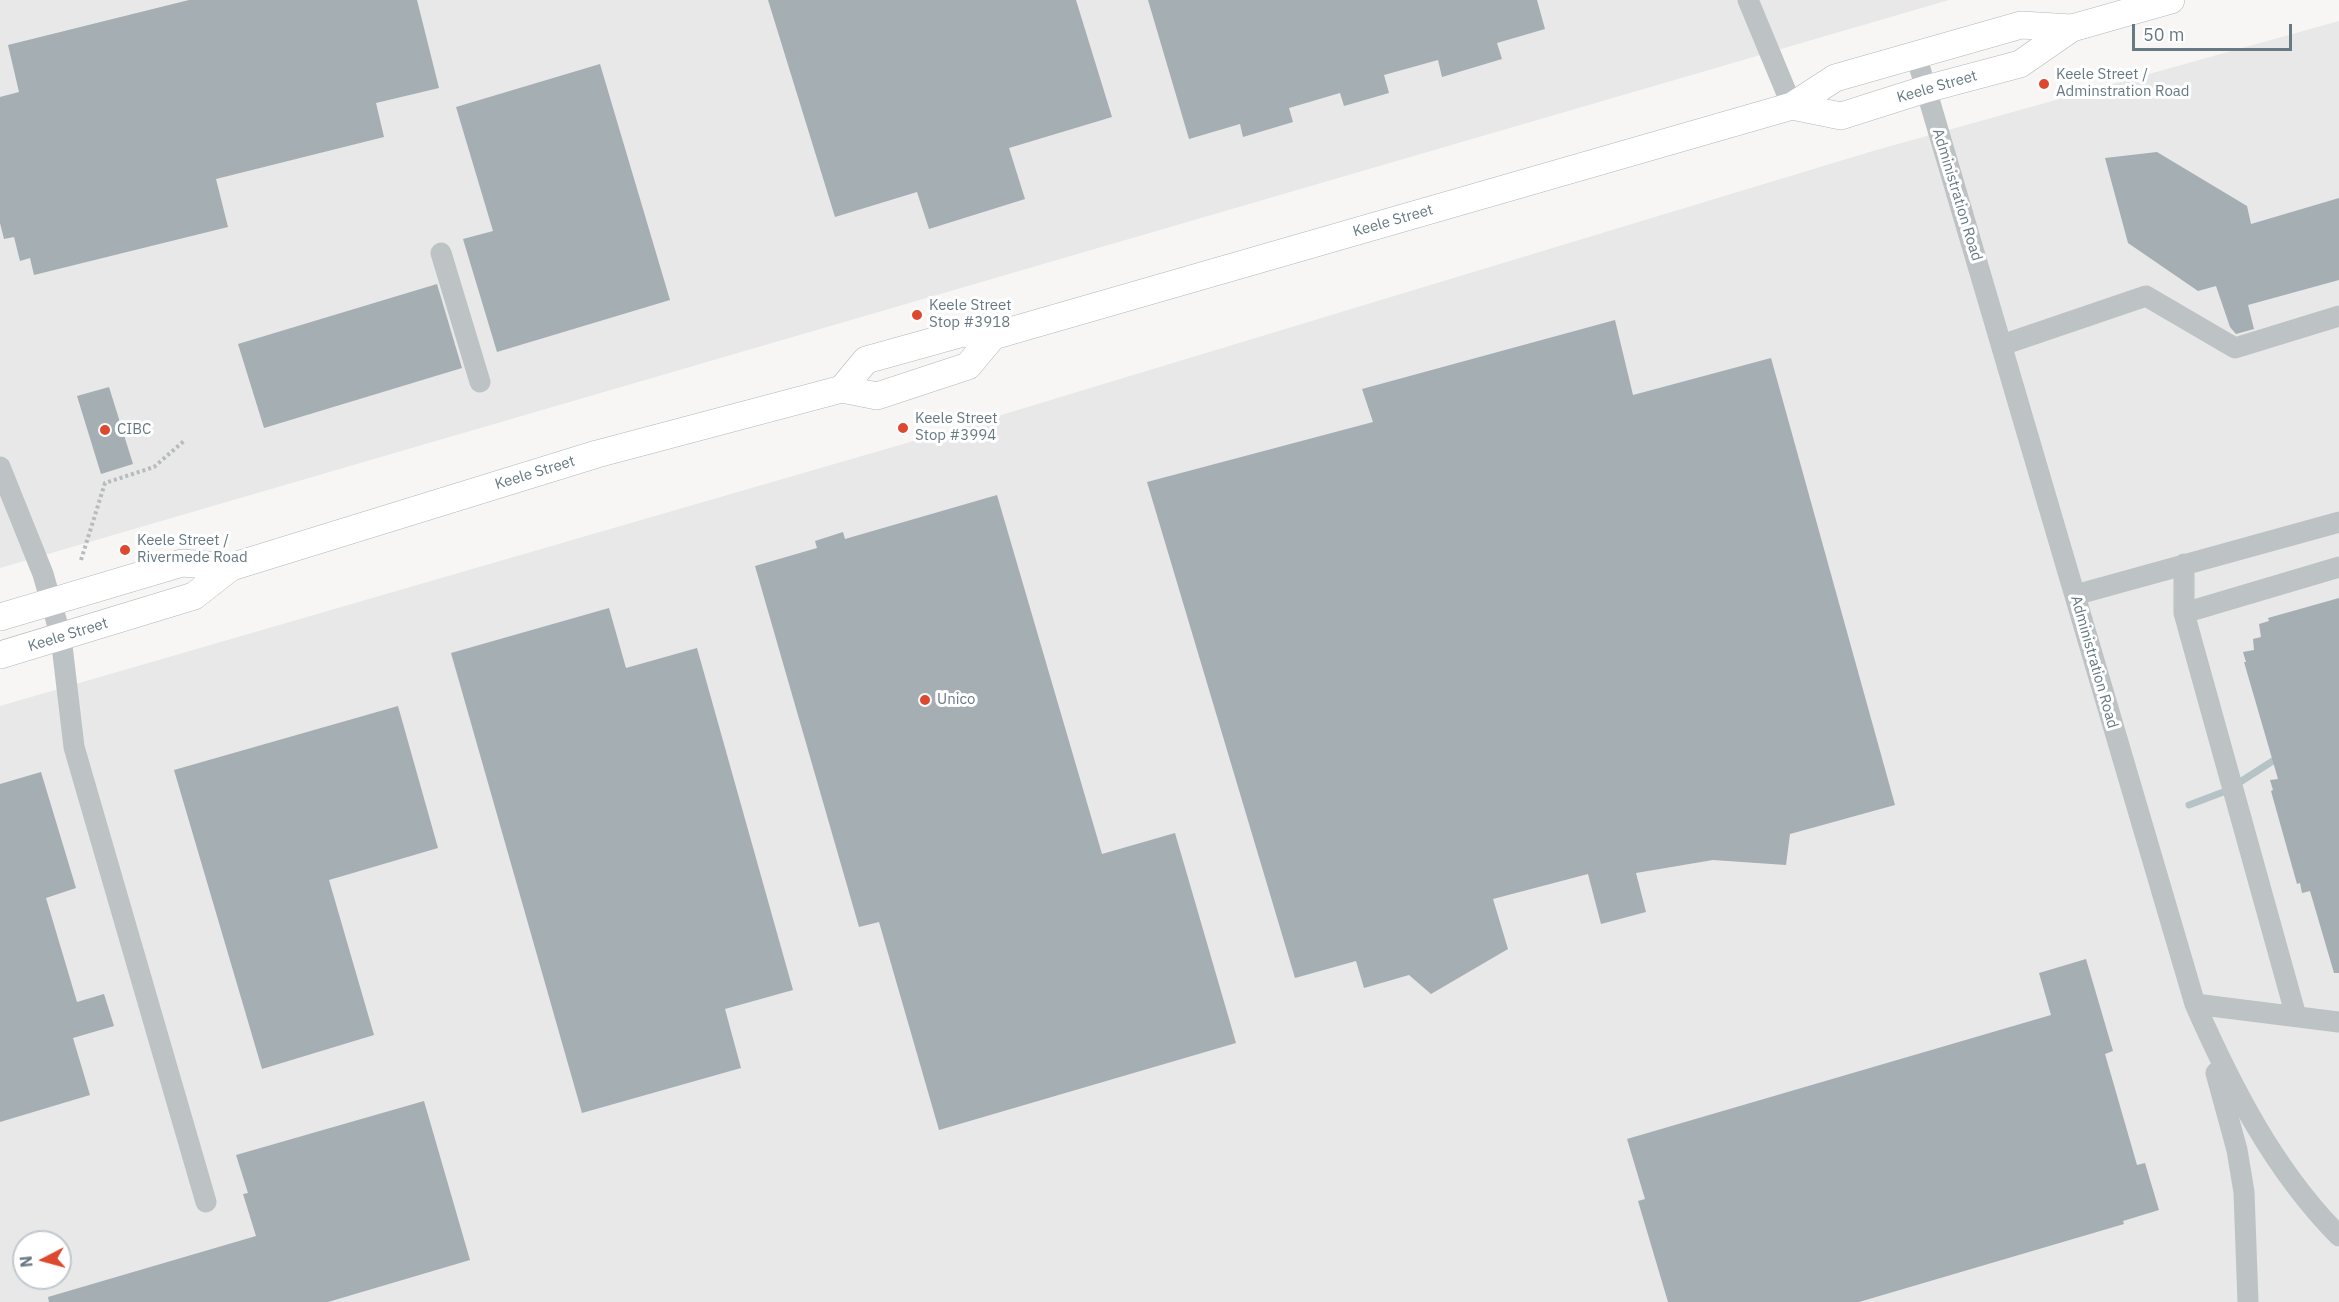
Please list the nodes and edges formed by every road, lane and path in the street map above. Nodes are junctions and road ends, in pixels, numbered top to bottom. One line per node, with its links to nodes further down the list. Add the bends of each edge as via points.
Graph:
1 (1748, 0): 6 (street)
2 (2171, 0): 3 (main road, Keele Street)
3 (2072, 28): 4 (main road, Keele Street, via 2021,25); 5 (main road, Keele Street, via 2020,64)
4 (1916, 55): 5 (street, Administration Road); 6 (main road, Keele Street, via 1835,78)
5 (1926, 89): 6 (main road, Keele Street, via 1841,116); 10 (street, Administration Road)
6 (1792, 106): 9 (main road, Keele Street)
7 (441, 253): 11 (street)
8 (2339, 316): 10 (street, via 2235,348 2146,296)
9 (993, 336): 12 (main road, Keele Street, via 963,333 866,360); 12 (main road, Keele Street, via 968,366 877,396)
10 (2002, 345): 20 (street, Administration Road)
11 (480, 382)
12 (842, 388): 18 (main road, Keele Street, via 597,454)
13 (184, 441): 16 (path, via 154,467 105,483)
14 (0, 466): 21 (street)
15 (2339, 522): 17 (street)
16 (81, 560)
17 (2184, 564): 20 (street); 22 (street)
18 (231, 567): 21 (main road, Keele Street, via 182,563); 24 (main road, Keele Street, via 194,596)
19 (2339, 567): 22 (street)
20 (2075, 595): 26 (street, Administration Road)
21 (52, 603): 23 (main road, Keele Street); 24 (street)
22 (2184, 613): 27 (street)
23 (0, 617)
24 (61, 637): 25 (main road, Keele Street); 29 (street, via 74,747)
25 (0, 655)
26 (2195, 1004): 27 (street); 30 (street, Administration Road, via 2251,1121 2289,1178); 31 (street, via 2237,1150 2245,1202)
27 (2296, 1016): 28 (street)
28 (2339, 1022)
29 (206, 1202)
30 (2339, 1236)
31 (2248, 1302)

